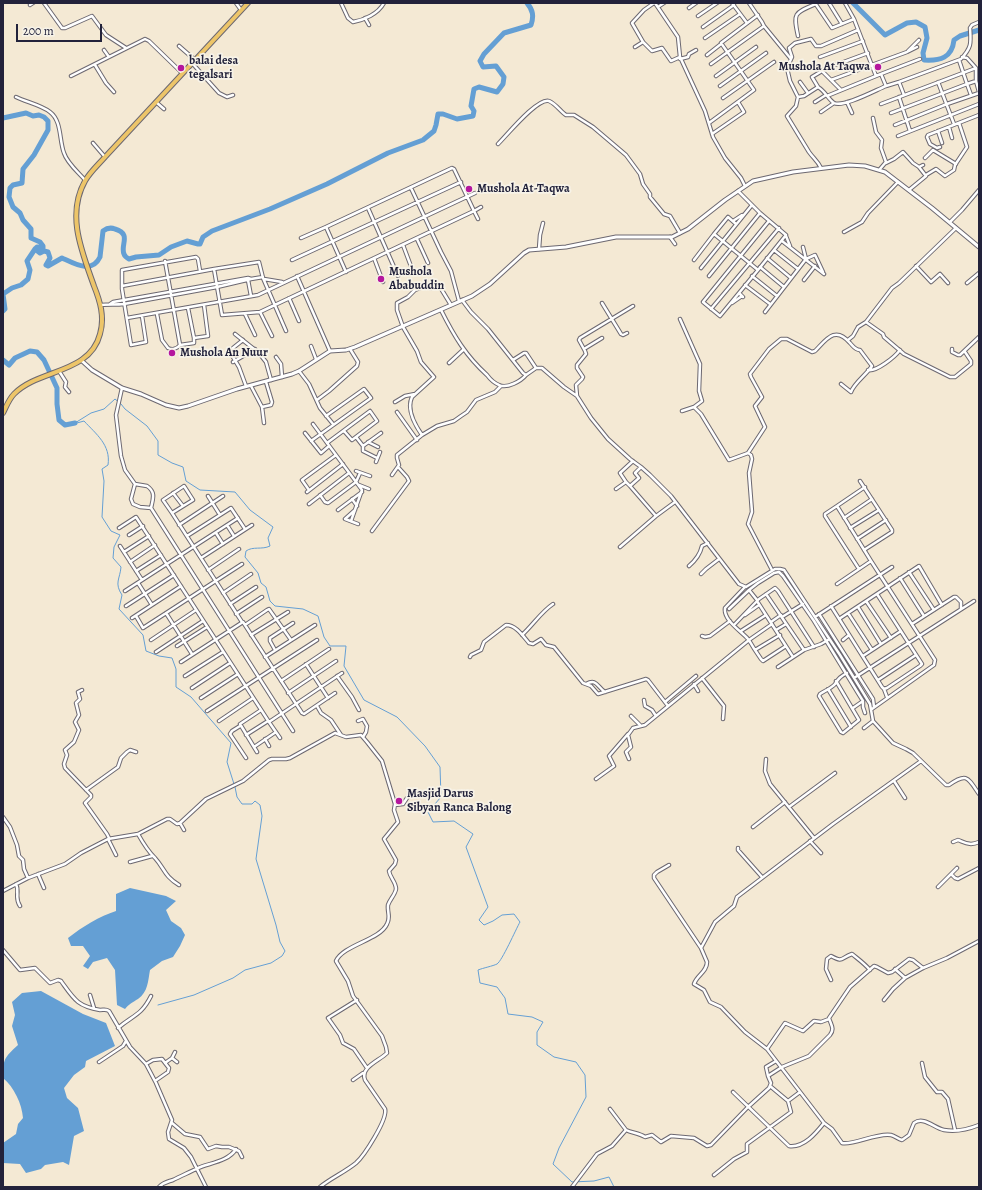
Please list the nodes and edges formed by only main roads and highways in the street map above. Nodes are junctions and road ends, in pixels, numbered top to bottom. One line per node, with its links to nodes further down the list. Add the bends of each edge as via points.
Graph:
1 (248, 3): 2 (main road, via 86,180 79,196 76,218 79,237 101,305 102,326 99,338 94,348 81,360 18,391 10,399)
2 (3, 413)

